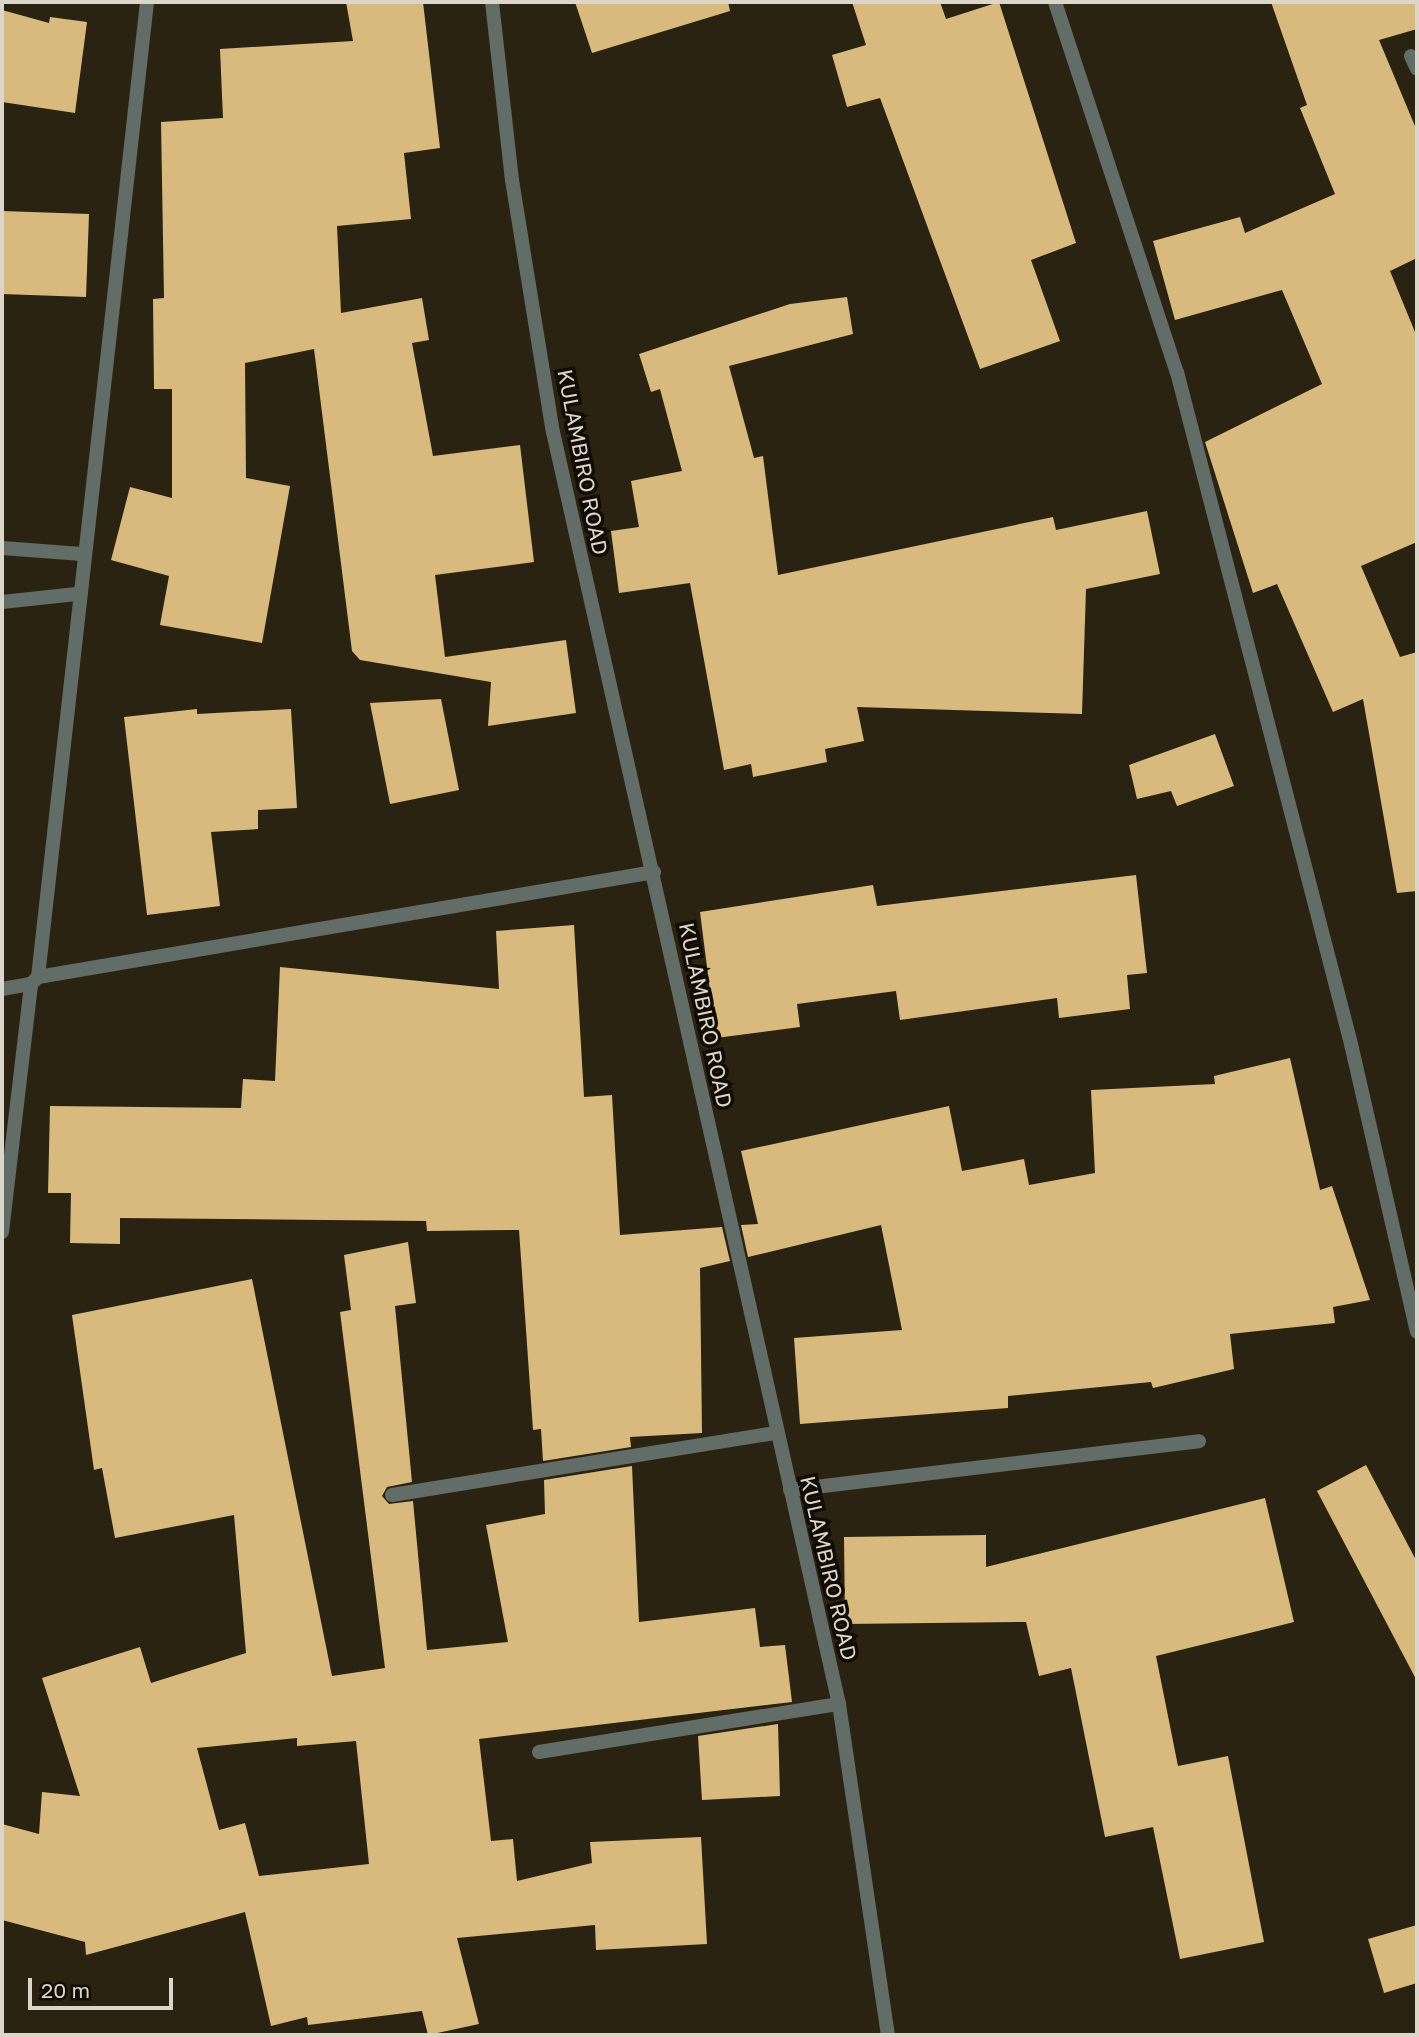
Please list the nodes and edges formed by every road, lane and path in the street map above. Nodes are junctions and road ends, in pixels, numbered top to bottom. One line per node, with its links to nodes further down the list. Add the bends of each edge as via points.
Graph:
1 (147, 2): 5 (street)
2 (492, 2): 8 (street, KULAMBIRO ROAD, via 512,180 553,432)
3 (1055, 2): 12 (street, via 1177,372 1351,1044)
4 (2, 548): 5 (street)
5 (82, 554): 6 (street)
6 (77, 594): 7 (street); 9 (street)
7 (2, 601)
8 (654, 872): 9 (street); 13 (street, KULAMBIRO ROAD)
9 (35, 981): 10 (street); 11 (street)
10 (2, 989)
11 (2, 1232)
12 (1417, 1332)
13 (776, 1433): 15 (street, KULAMBIRO ROAD); 16 (street)
14 (1199, 1441): 15 (street)
15 (790, 1490): 17 (street, KULAMBIRO ROAD)
16 (392, 1495)
17 (839, 1704): 18 (street); 19 (street, KULAMBIRO ROAD)
18 (539, 1752)
19 (888, 2035)

